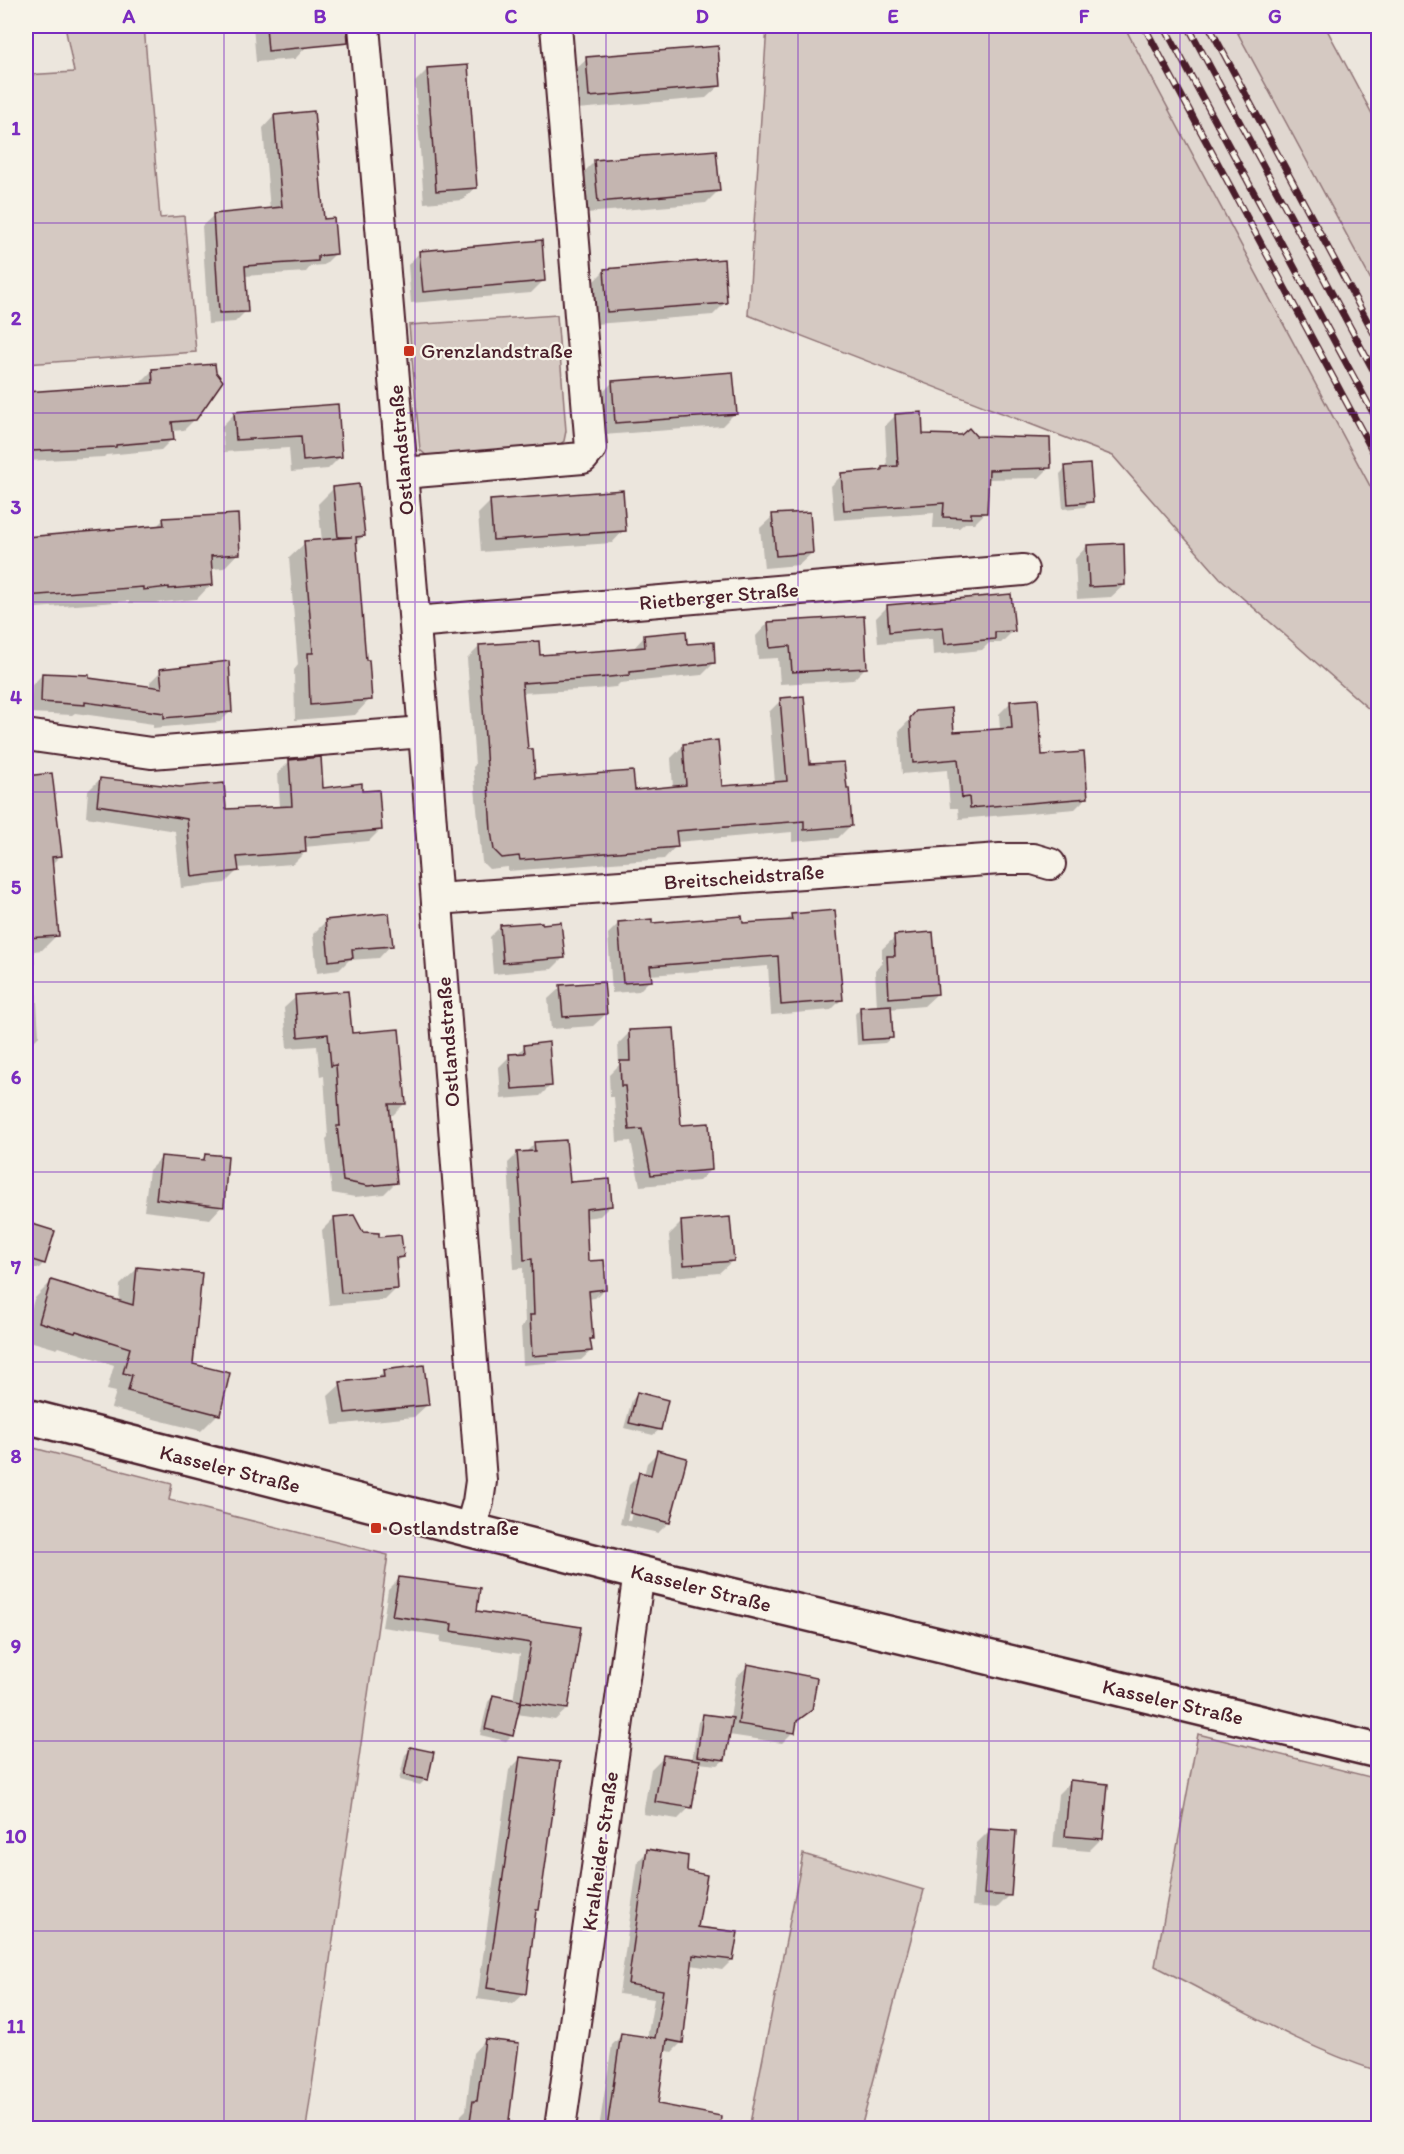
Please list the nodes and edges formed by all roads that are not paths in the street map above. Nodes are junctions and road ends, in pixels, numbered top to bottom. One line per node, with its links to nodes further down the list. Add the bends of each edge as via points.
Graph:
1 (364, 26): 3 (street, Ostlandstraße)
2 (556, 26): 3 (street, via 591,448 583,458)
3 (403, 473): 5 (street, Ostlandstraße)
4 (1023, 570): 5 (street, Rietberger Straße)
5 (415, 622): 6 (street, Ostlandstraße)
6 (424, 732): 7 (street, via 151,753); 9 (street, Ostlandstraße)
7 (26, 735)
8 (1050, 864): 9 (street, Breitscheidstraße, via 1033,859 1000,859)
9 (437, 899): 11 (street, Ostlandstraße, via 481,1481)
10 (26, 1416): 11 (street, Kasseler Straße)
11 (470, 1530): 12 (street, Kasseler Straße)
12 (639, 1573): 13 (street, Kasseler Straße); 14 (street, Kralheider Straße)
13 (1378, 1751)
14 (560, 2128)

